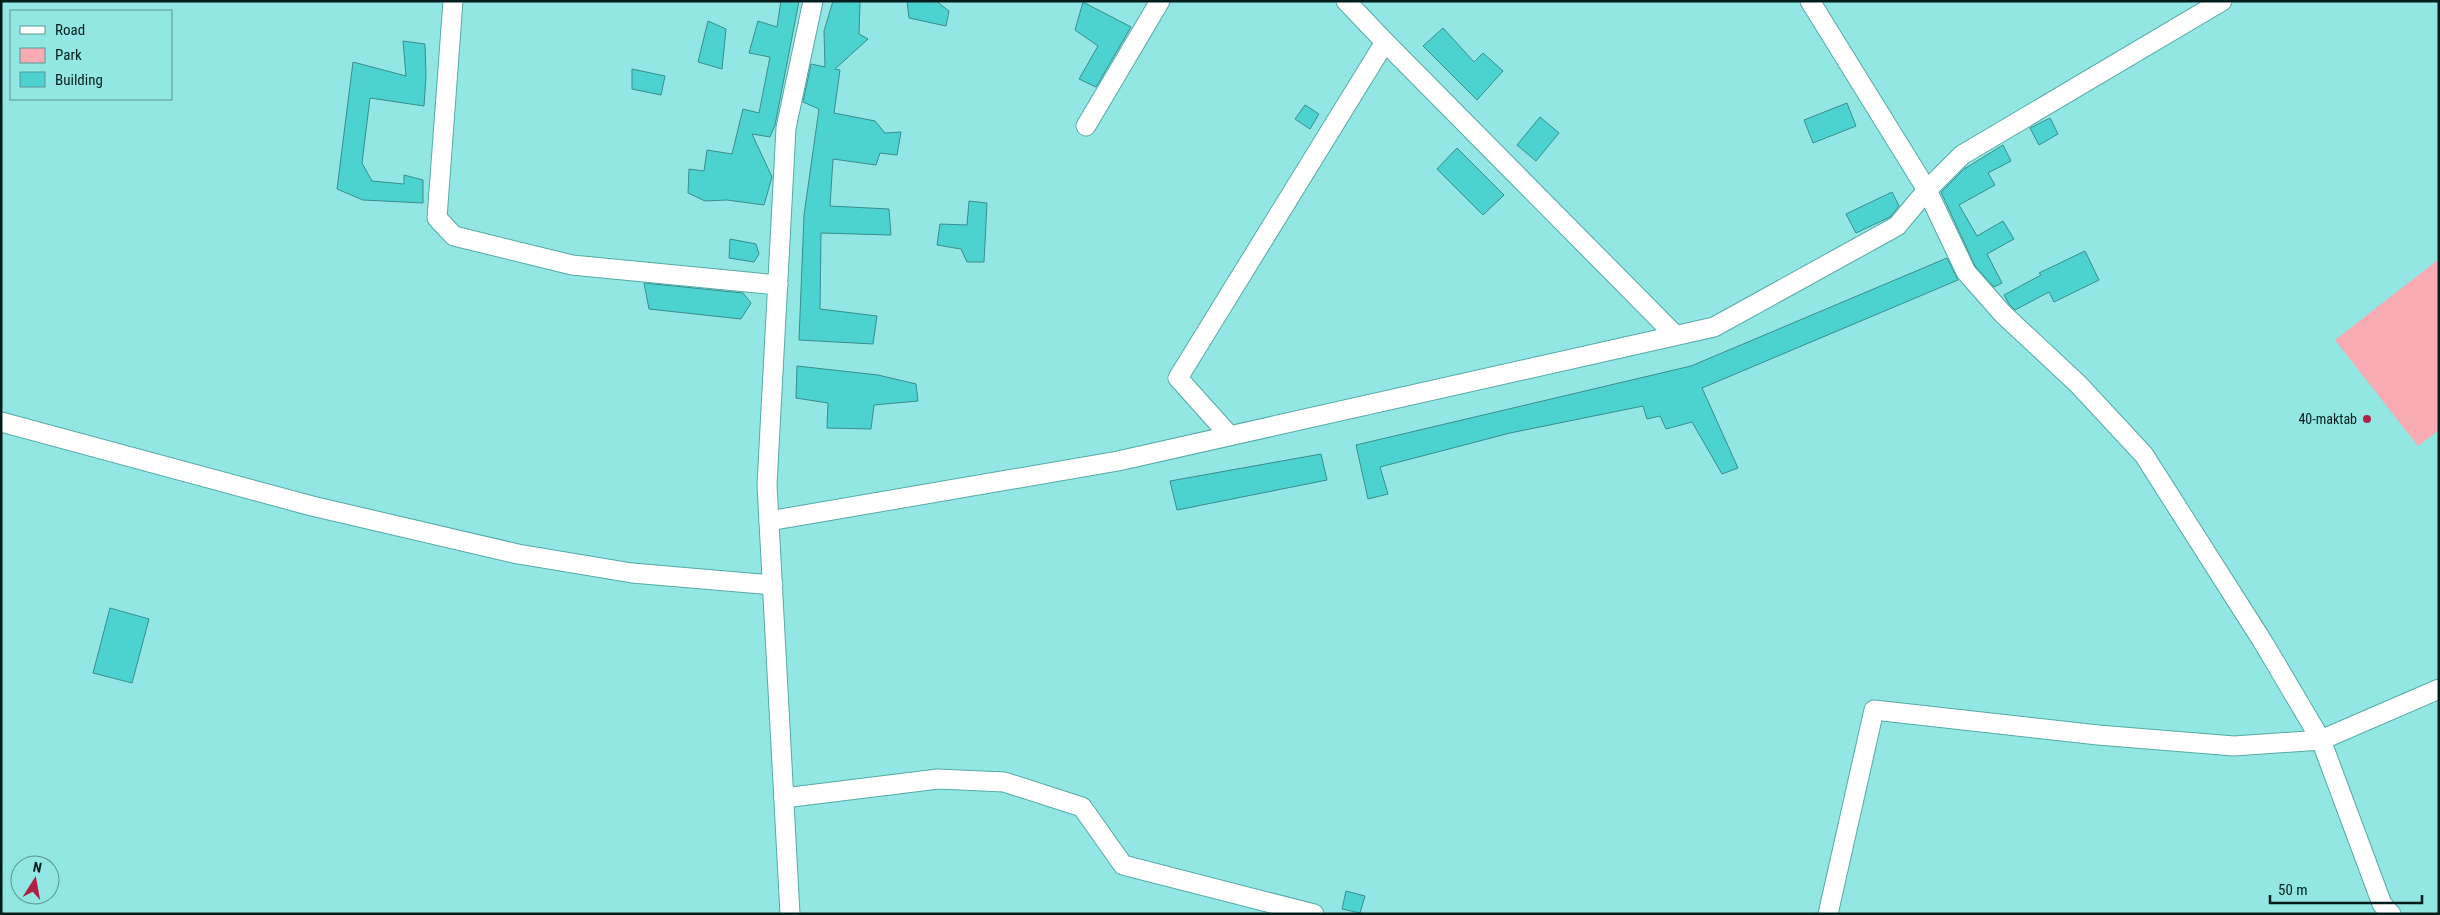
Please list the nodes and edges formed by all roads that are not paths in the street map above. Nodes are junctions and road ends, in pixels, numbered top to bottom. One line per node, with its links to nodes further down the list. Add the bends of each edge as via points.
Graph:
1 (453, 1): 10 (street, via 437,218 454,236 572,265)
2 (813, 1): 10 (street, via 786,128)
3 (1160, 1): 8 (street)
4 (1346, 1): 7 (street)
5 (1810, 1): 9 (street)
6 (2222, 1): 9 (street, via 1962,155)
7 (1385, 42): 11 (street); 13 (street, via 1178,378)
8 (1086, 126)
9 (1926, 190): 11 (street, via 1896,226 1714,327); 17 (street, via 1966,272 2003,314 2078,384 2144,454)
10 (778, 285): 14 (street, via 767,485)
11 (1675, 335): 13 (street)
12 (1, 422): 15 (street, via 312,506 518,554 632,573)
13 (1229, 435): 14 (street, via 1118,461)
14 (769, 521): 15 (street)
15 (772, 585): 18 (street)
16 (2439, 689): 17 (street)
17 (2321, 740): 21 (street, via 2234,746 2098,735 1874,710); 22 (street, via 2382,904)
18 (784, 798): 19 (street); 20 (street, via 938,779 1004,782 1082,807 1123,866)
19 (790, 914)
20 (1314, 914)
21 (1828, 914)
22 (2391, 914)

